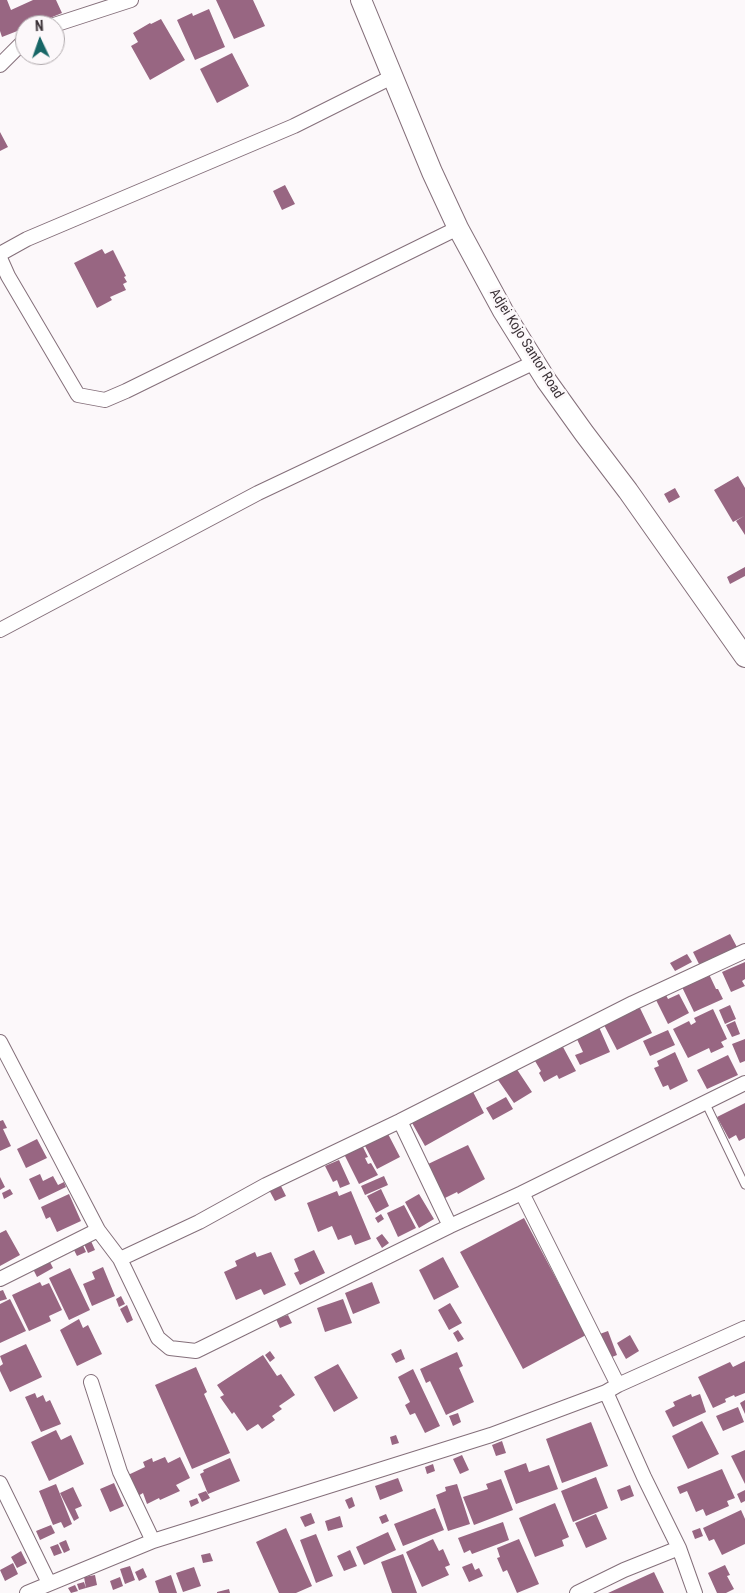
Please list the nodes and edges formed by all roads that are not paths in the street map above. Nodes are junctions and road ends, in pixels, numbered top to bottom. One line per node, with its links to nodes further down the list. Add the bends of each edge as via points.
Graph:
1 (130, 0): 3 (street)
2 (361, 0): 6 (street, Adjei Kojo Santor Road)
3 (65, 21)
4 (15, 50): 5 (street)
5 (0, 64)
6 (392, 77): 7 (street, Adjei Kojo Santor Road); 8 (street, via 294,126 27,239)
7 (458, 228): 8 (street, via 105,400 78,395 8,276); 9 (street, Adjei Kojo Santor Road)
8 (0, 256)
9 (535, 362): 10 (street, via 258,493); 11 (street, Adjei Kojo Santor Road)
10 (0, 630)
11 (745, 657)
12 (745, 951): 16 (street, via 633,1003)
13 (0, 1042): 20 (street)
14 (745, 1083): 15 (street)
15 (706, 1104): 17 (lane); 18 (street)
16 (400, 1121): 19 (street); 21 (street)
17 (745, 1185)
18 (522, 1193): 19 (street); 25 (street)
19 (450, 1226): 21 (street, via 196,1351 170,1348 158,1338)
20 (98, 1230): 21 (street); 22 (street)
21 (120, 1259)
22 (0, 1279)
23 (745, 1328): 25 (street)
24 (91, 1382): 27 (street, via 120,1472)
25 (612, 1389): 27 (street, via 491,1435); 28 (street, via 644,1477)
26 (0, 1483): 29 (street)
27 (153, 1541): 29 (street)
28 (679, 1548): 31 (street); 32 (street)
29 (49, 1583): 30 (street)
30 (27, 1593)
31 (577, 1593)
32 (695, 1593)

